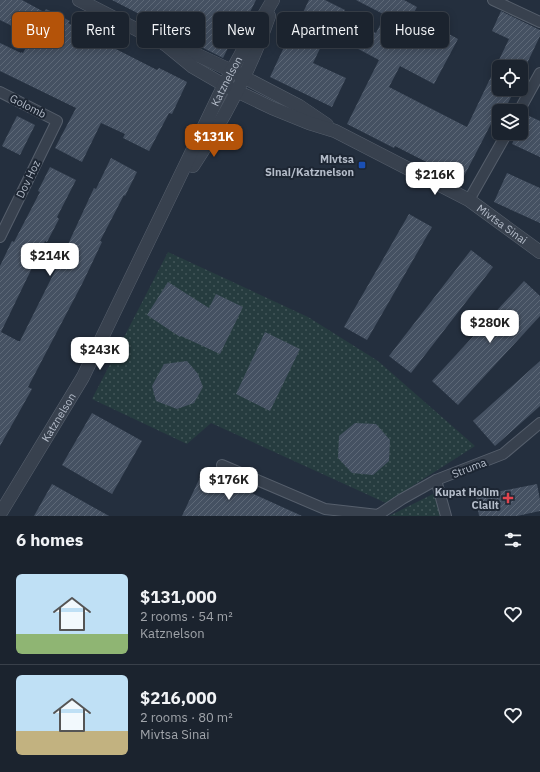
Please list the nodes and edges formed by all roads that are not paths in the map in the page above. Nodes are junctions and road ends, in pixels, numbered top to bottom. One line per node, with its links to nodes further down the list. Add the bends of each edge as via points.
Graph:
1 (79, 0): 5 (street)
2 (274, 0): 8 (street, Katznelson); 10 (street, Katznelson, via 258,48)
3 (493, 0): 4 (street)
4 (540, 22)
5 (137, 30)
6 (170, 48): 11 (street, Mivtsa Sinai, via 192,66)
7 (179, 48): 8 (street, Mivtsa Sinai)
8 (232, 71): 10 (street, Mivtsa Sinai); 11 (street, Katznelson)
9 (540, 73): 12 (street)
10 (244, 77): 13 (street, Katznelson); 17 (street, Mivtsa Sinai, via 299,106)
11 (224, 85): 13 (street, Mivtsa Sinai); 20 (street, Katznelson)
12 (536, 90): 15 (street)
13 (237, 91): 17 (street, Mivtsa Sinai, via 272,108); 20 (street, Katznelson, via 203,152)
14 (0, 92): 16 (street, Golomb)
15 (525, 104)
16 (57, 121): 21 (street, Dov Hoz)
17 (335, 131): 19 (street, Mivtsa Sinai)
18 (503, 140): 19 (street)
19 (469, 200): 22 (street, Mivtsa Sinai)
20 (165, 209): 27 (street, Katznelson, via 83,377)
21 (0, 237)
22 (540, 252)
23 (540, 423): 25 (street, Struma, via 503,454)
24 (222, 465): 26 (street, Struma)
25 (436, 480): 26 (street, Struma, via 378,515); 28 (street)
26 (323, 512)
27 (0, 514)
28 (446, 516)

